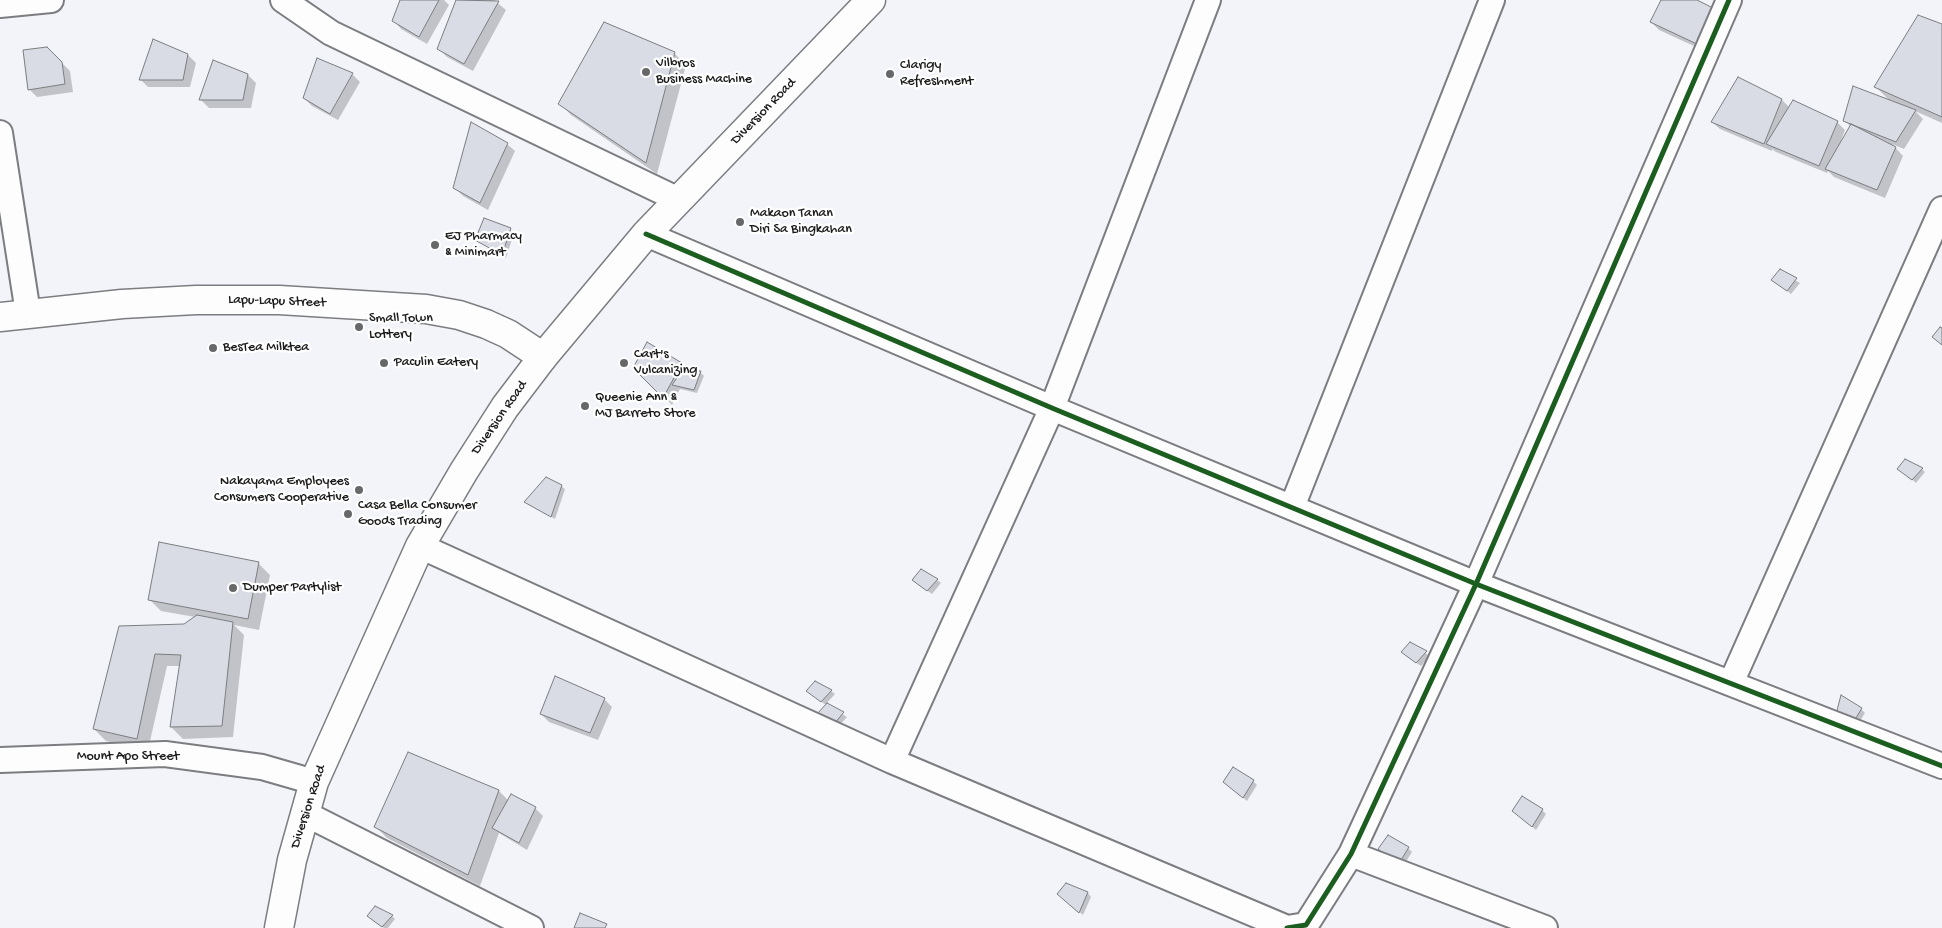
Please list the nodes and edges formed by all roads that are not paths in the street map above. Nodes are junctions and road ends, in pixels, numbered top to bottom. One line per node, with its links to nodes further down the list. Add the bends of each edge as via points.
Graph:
1 (51, 0): 7 (street)
2 (283, 0): 9 (street, via 331,33)
3 (871, 0): 9 (main road, Diversion Road)
4 (1208, 0): 15 (street)
5 (1492, 0): 16 (street)
6 (1729, 0): 18 (street)
7 (0, 5)
8 (0, 133): 12 (street)
9 (679, 200): 11 (main road, Diversion Road)
10 (1942, 209): 19 (street)
11 (646, 234): 14 (main road, Diversion Road); 15 (street)
12 (28, 313): 13 (main road, Lapu-Lapu Street); 14 (main road, Lapu-Lapu Street, via 196,300 279,300 426,309 486,324)
13 (0, 317)
14 (543, 357): 17 (main road, Diversion Road, via 505,407)
15 (1052, 408): 16 (street); 21 (street)
16 (1292, 507): 18 (street)
17 (420, 546): 21 (street); 23 (main road, Diversion Road)
18 (1476, 584): 19 (street); 25 (street)
19 (1731, 683): 22 (street)
20 (0, 760): 23 (street, Mount Apo Street, via 165,754 262,767)
21 (892, 761): 28 (street)
22 (1942, 766)
23 (314, 782): 24 (main road, Diversion Road)
24 (304, 813): 26 (main road, Diversion Road); 27 (street)
25 (1351, 854): 28 (street, via 1306,925); 29 (street)
26 (279, 928)
27 (531, 928)
28 (1287, 928)
29 (1545, 928)

